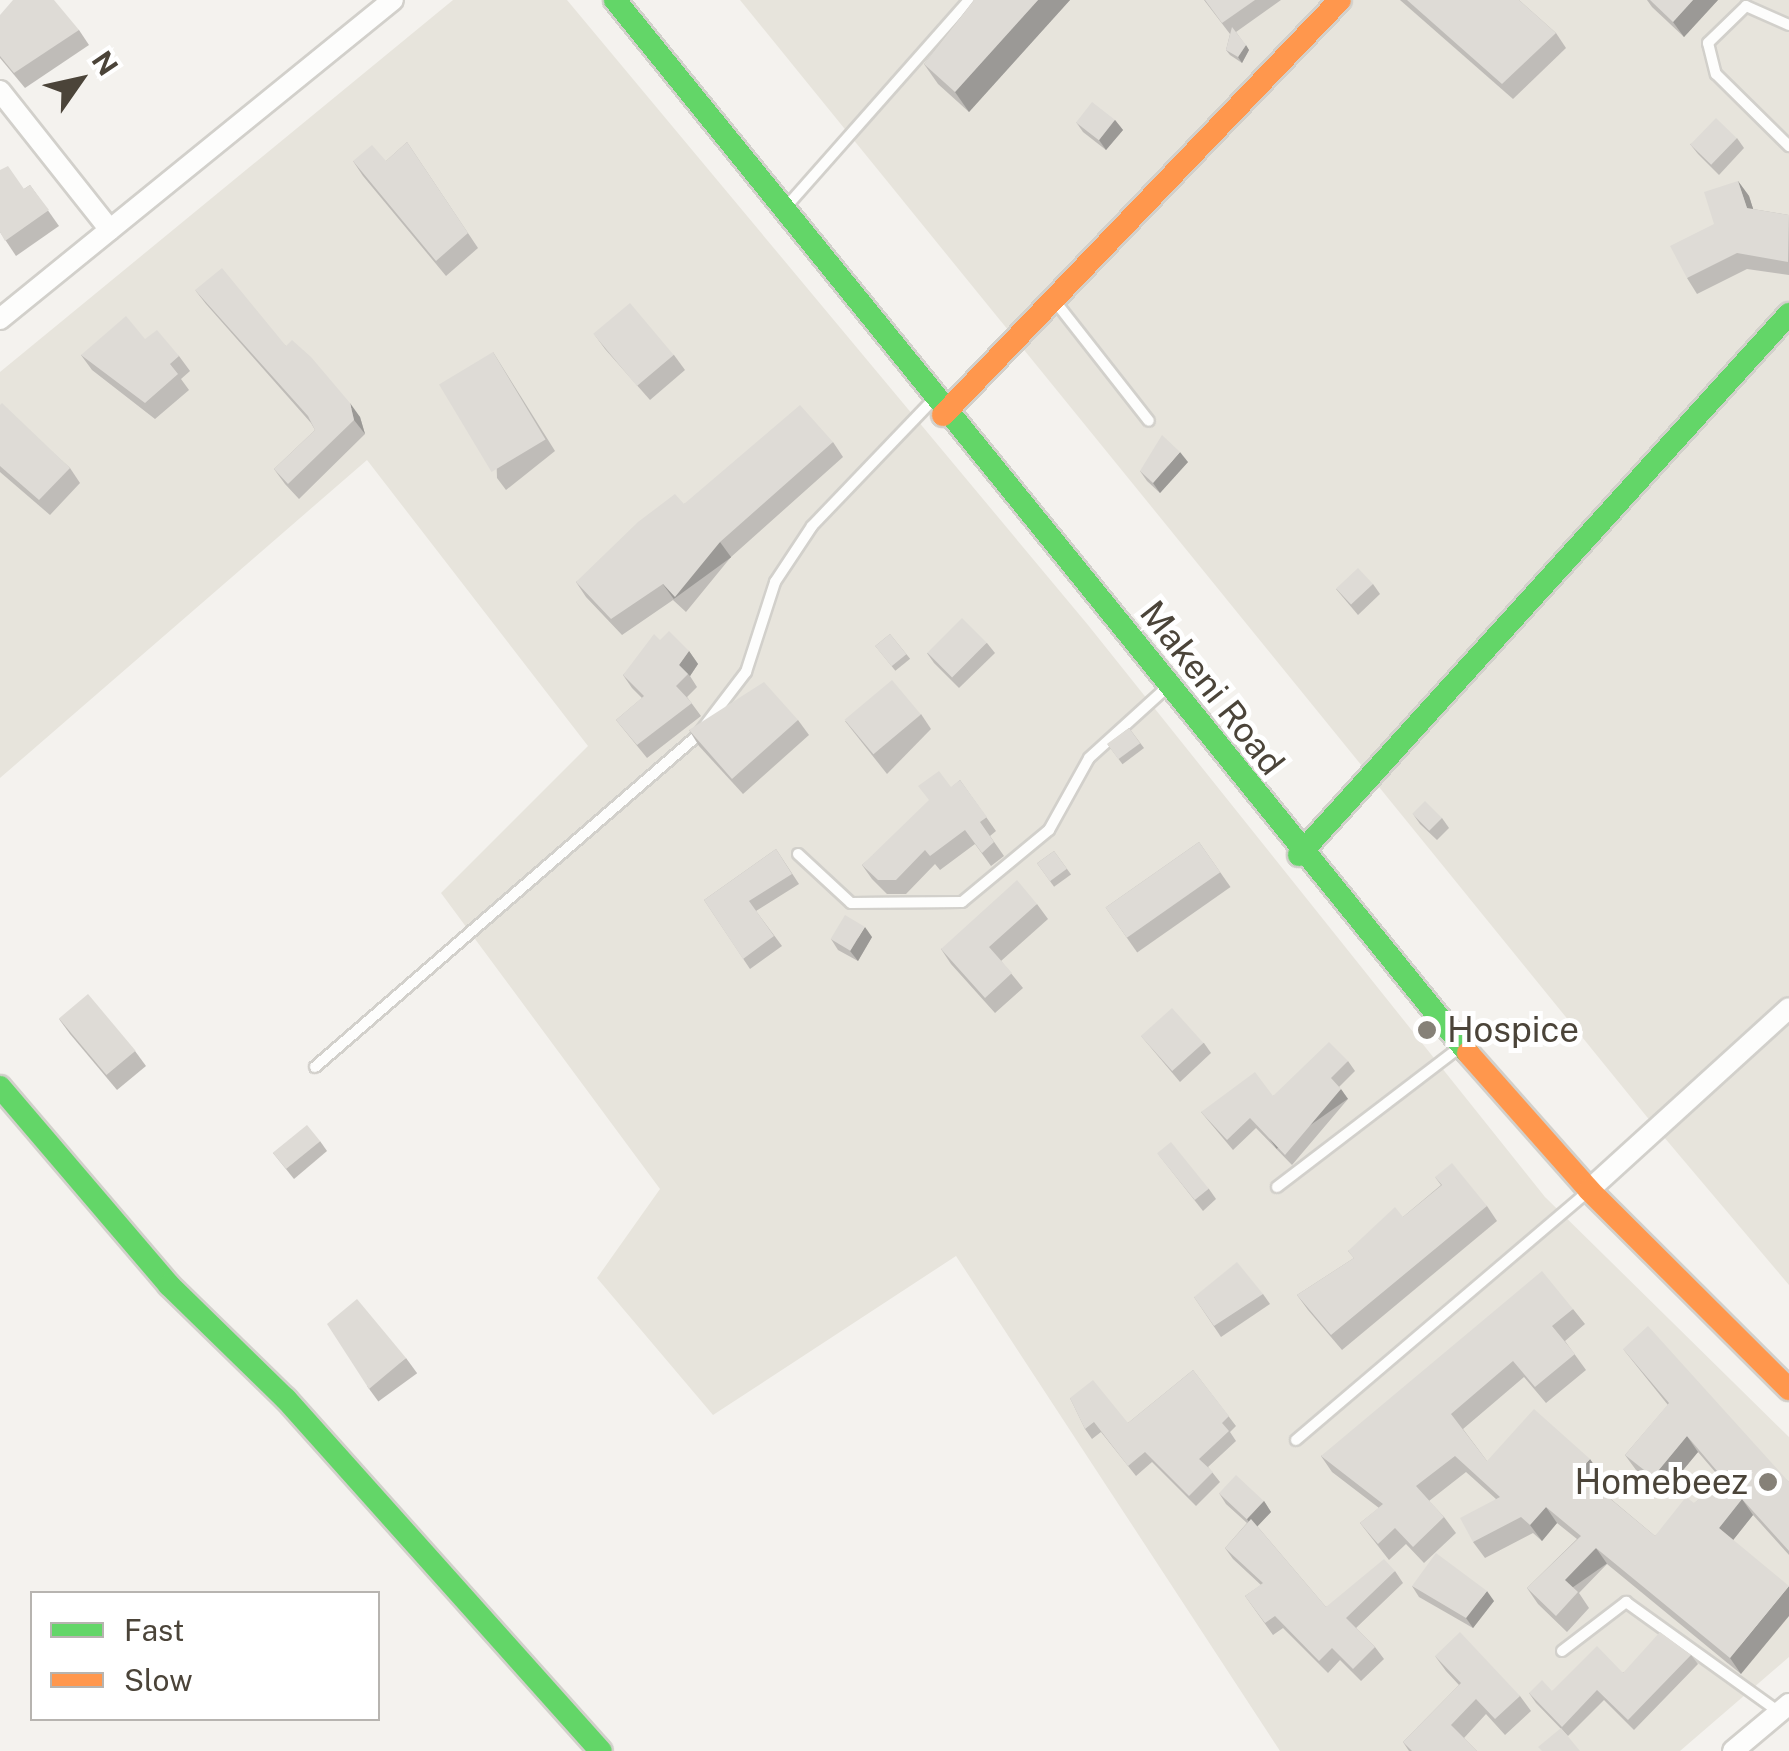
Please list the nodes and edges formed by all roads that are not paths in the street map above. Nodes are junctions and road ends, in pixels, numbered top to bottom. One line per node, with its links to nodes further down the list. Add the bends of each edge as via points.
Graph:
1 (394, 0): 9 (street)
2 (615, 0): 8 (street, Makeni Road)
3 (969, 0): 8 (lane)
4 (1340, 0): 10 (street)
5 (1789, 25): 7 (lane, via 1746,6 1708,42 1716,74)
6 (0, 91): 9 (street)
7 (1789, 146)
8 (782, 211): 13 (street, Makeni Road)
9 (110, 230): 12 (street)
10 (1058, 304): 13 (street); 14 (lane)
11 (1789, 314): 17 (street)
12 (0, 319)
13 (937, 408): 15 (street, Makeni Road); 20 (lane, via 812,526 775,582 746,672 696,736)
14 (1150, 421)
15 (1168, 686): 16 (lane, via 1089,758 1049,830 962,902 851,903); 17 (street, Makeni Road)
16 (798, 854)
17 (1300, 855): 19 (street, Makeni Road)
18 (1789, 1008): 23 (street)
19 (1461, 1046): 22 (lane); 23 (street, Makeni Road)
20 (315, 1067)
21 (0, 1087): 28 (street, via 169,1285 286,1398)
22 (1276, 1187)
23 (1589, 1190): 24 (street, Makeni Road); 25 (lane)
24 (1789, 1390)
25 (1296, 1440)
26 (1562, 1651): 27 (lane, via 1626,1602)
27 (1784, 1708): 29 (street)
28 (601, 1751)
29 (1732, 1751)

